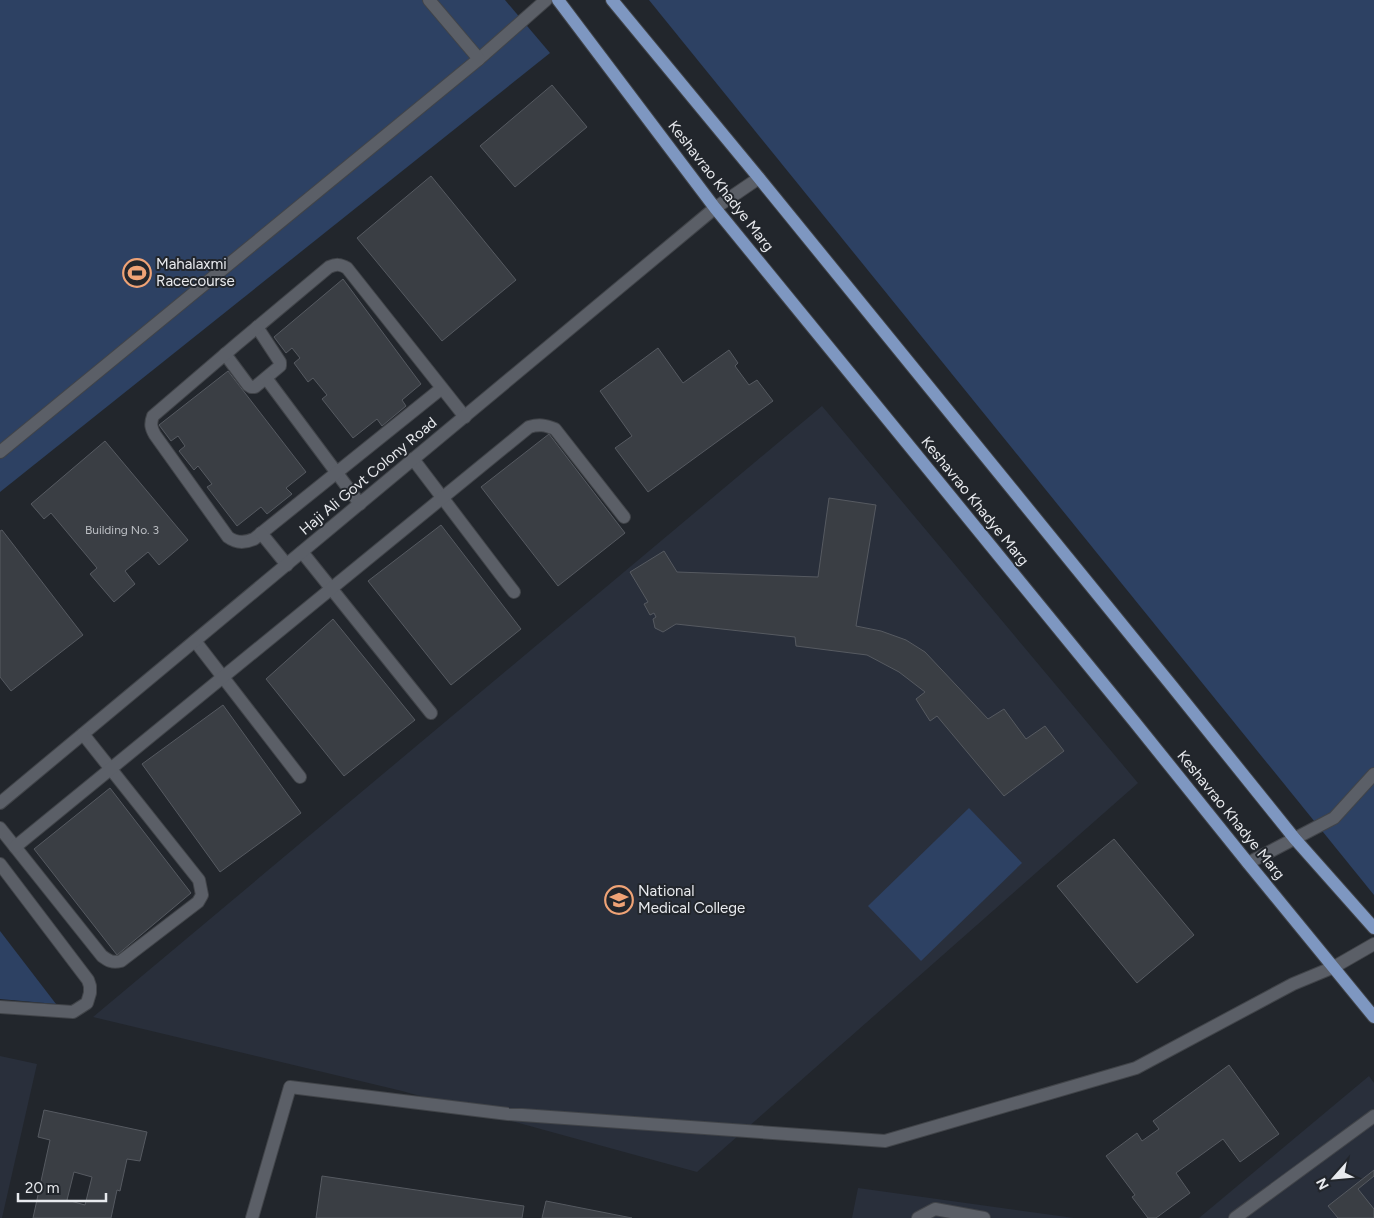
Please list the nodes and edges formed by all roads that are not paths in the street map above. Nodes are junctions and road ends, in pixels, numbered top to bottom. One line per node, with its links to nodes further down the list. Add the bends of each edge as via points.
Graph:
1 (429, 0): 5 (street)
2 (546, 0): 5 (street)
3 (558, 0): 7 (main road, Keshavrao Khadye Marg)
4 (612, 0): 6 (main road)
5 (479, 60): 13 (street)
6 (759, 178): 7 (street, Haji Ali Govt Colony Road); 33 (main road)
7 (715, 208): 12 (street, Haji Ali Govt Colony Road); 35 (main road, Keshavrao Khadye Marg)
8 (257, 327): 9 (street); 10 (street, via 280,362 280,366); 11 (street, via 329,267 342,265)
9 (225, 354): 10 (street, via 251,387 256,387); 19 (street, via 153,416 151,429 228,537 248,542)
10 (266, 378): 15 (street)
11 (442, 388): 12 (street); 15 (street)
12 (464, 417): 14 (street, Haji Ali Govt Colony Road)
13 (0, 452)
14 (413, 459): 16 (street); 17 (street, Haji Ali Govt Colony Road)
15 (337, 472): 17 (street); 19 (street)
16 (443, 498): 18 (street, via 529,427 544,425 555,429); 22 (street); 23 (street)
17 (360, 504): 20 (street, Haji Ali Govt Colony Road)
18 (624, 517)
19 (261, 533): 21 (street)
20 (302, 552): 21 (street, Haji Ali Govt Colony Road); 22 (street)
21 (286, 565): 24 (street, Haji Ali Govt Colony Road)
22 (331, 588): 25 (street); 26 (street)
23 (514, 592)
24 (195, 641): 25 (street); 27 (street, Haji Ali Govt Colony Road)
25 (223, 676): 28 (street); 30 (street)
26 (431, 712)
27 (83, 734): 28 (street); 31 (street, Haji Ali Govt Colony Road)
28 (111, 768): 34 (street); 34 (street, via 199,880 202,895 198,902 114,963 102,956)
29 (1374, 774): 33 (street, via 1334,818)
30 (300, 777)
31 (0, 803)
32 (0, 828): 34 (street)
33 (1295, 840): 35 (street); 37 (main road)
34 (15, 847)
35 (1248, 863): 39 (main road, Keshavrao Khadye Marg)
36 (0, 864): 40 (street, via 90,986 87,1003 73,1012)
37 (1374, 928)
38 (1374, 944): 39 (street)
39 (1334, 967): 41 (main road, Keshavrao Khadye Marg); 43 (street, via 1293,984 1136,1068 886,1141 508,1114 290,1087)
40 (0, 1007)
41 (1374, 1017)
42 (1374, 1116): 46 (street)
43 (252, 1218)
44 (918, 1218): 45 (street, via 935,1209)
45 (984, 1218)
46 (1235, 1218)

